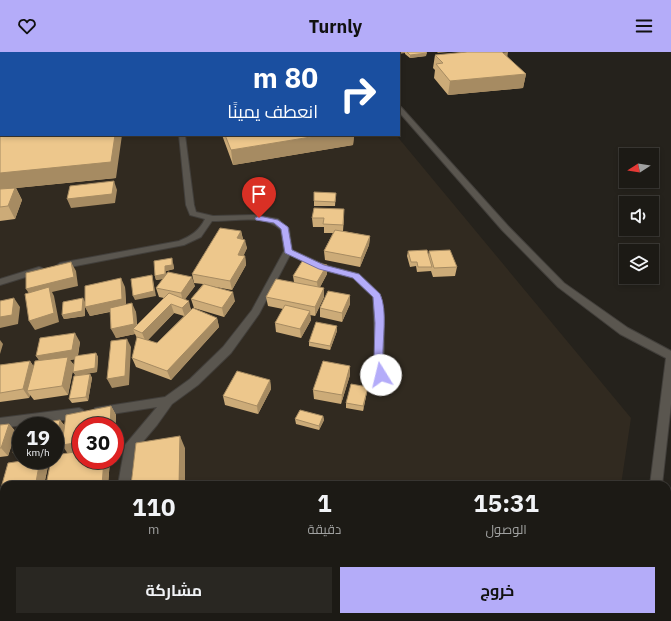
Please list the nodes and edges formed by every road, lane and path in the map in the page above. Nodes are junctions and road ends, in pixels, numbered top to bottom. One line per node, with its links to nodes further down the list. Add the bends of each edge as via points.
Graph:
1 (400, 109): 6 (street, via 505,228 561,285 624,331)
2 (182, 136): 3 (street, via 190,205 193,213)
3 (210, 219): 4 (street, via 259,218 276,221 285,229); 5 (street, via 203,232 181,243 42,270)
4 (288, 252): 7 (street, via 322,267 356,276 377,296 380,323 378,359); 8 (street, via 256,312 227,350 194,382)
5 (0, 282)
6 (671, 356): 11 (street)
7 (381, 375)
8 (168, 401): 9 (street); 10 (street, via 129,449)
9 (0, 423)
10 (125, 481)
11 (656, 481)

